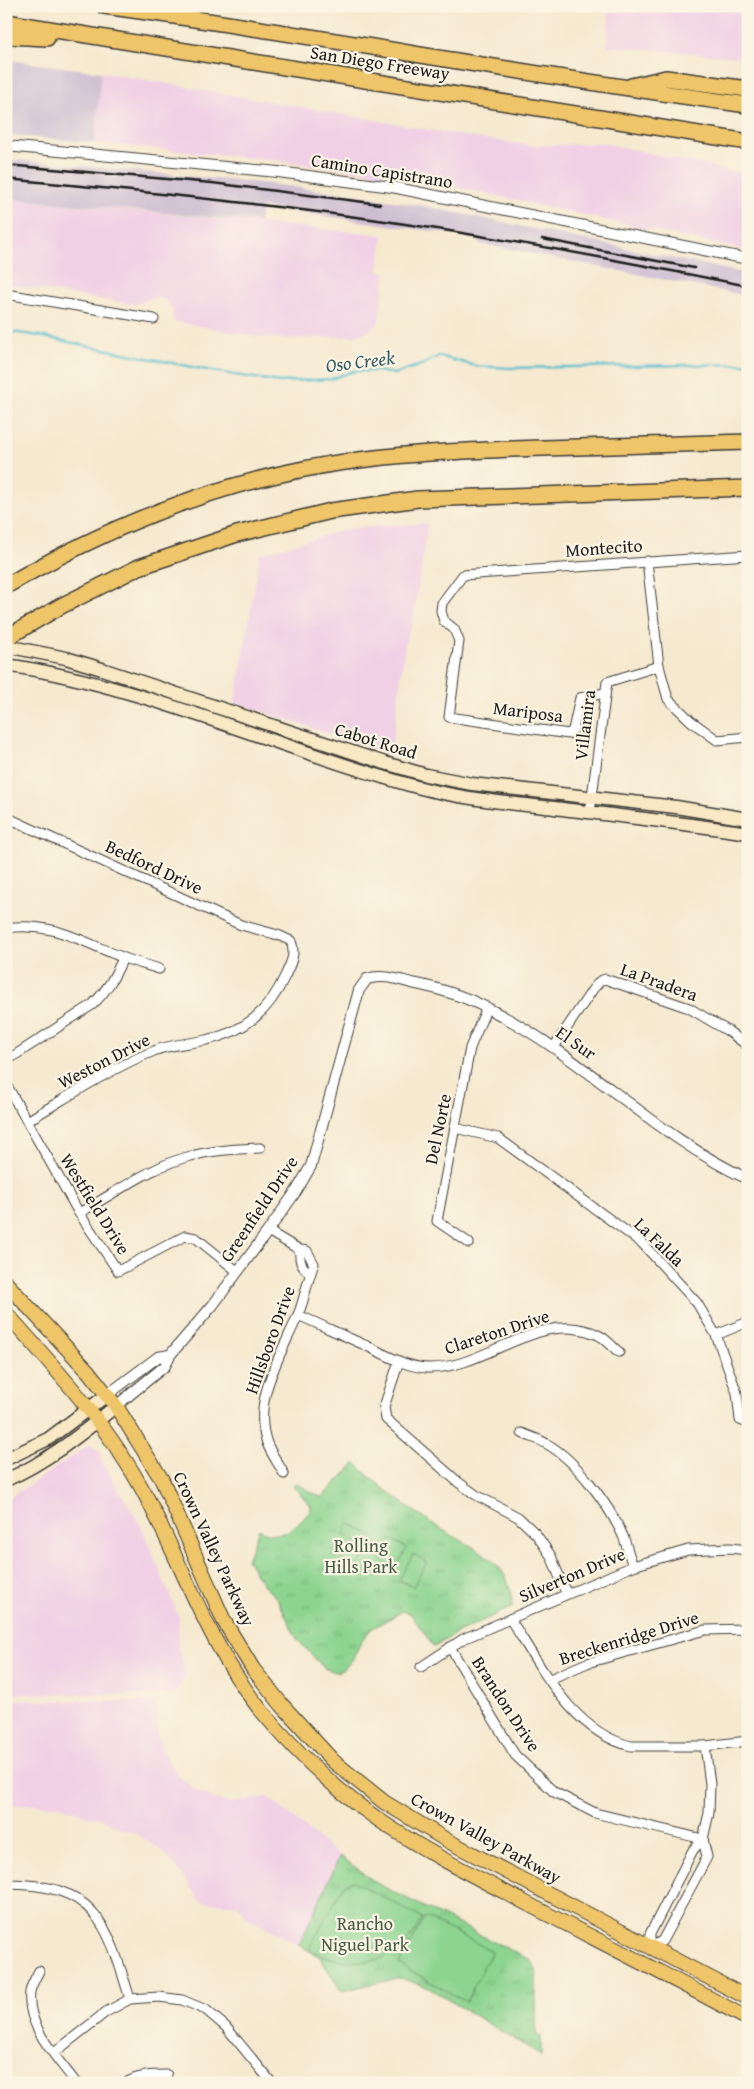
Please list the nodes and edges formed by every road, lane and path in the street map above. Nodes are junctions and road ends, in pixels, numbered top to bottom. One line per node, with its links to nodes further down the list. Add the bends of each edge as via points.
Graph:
1 (104, 6): 3 (highway, San Diego Freeway)
2 (153, 6): 3 (highway)
3 (197, 18): 7 (highway, San Diego Freeway)
4 (6, 22): 6 (highway, San Diego Freeway)
5 (6, 36): 6 (highway)
6 (114, 41): 10 (highway, San Diego Freeway)
7 (619, 88): 8 (highway, via 666,78); 9 (highway, San Diego Freeway)
8 (748, 89)
9 (748, 105)
10 (667, 130): 11 (highway, San Diego Freeway); 13 (highway)
11 (748, 142)
12 (6, 146): 14 (street, Camino Capistrano, via 374,184)
13 (748, 151)
14 (748, 259)
15 (6, 294): 16 (street)
16 (154, 319)
17 (748, 442): 21 (highway, via 460,451 359,460 306,469 243,484 154,513 56,557)
18 (748, 488): 22 (highway, via 418,499 331,511 237,534 139,567)
19 (748, 555): 20 (street, Montecito)
20 (648, 561): 25 (street); 27 (street, Montecito, via 463,575 442,603 441,611 444,621 454,629 459,641)
21 (6, 586)
22 (6, 638)
23 (6, 646): 29 (main road, Cabot Road, via 59,656 102,669 385,764 472,784)
24 (6, 665): 30 (main road, Cabot Road, via 60,674 115,689 419,788 466,798)
25 (659, 666): 26 (street, Villamira, via 607,682); 28 (street, via 668,699 691,721 717,740)
26 (605, 693): 27 (street, Mariposa, via 580,698 573,730 569,734); 29 (street, Villamira)
27 (448, 717)
28 (748, 737)
29 (592, 798): 30 (street, Villamira); 32 (main road, Cabot Road)
30 (590, 812): 33 (main road, Cabot Road)
31 (6, 817): 35 (street, Bedford Drive, via 241,925)
32 (748, 819)
33 (748, 833)
34 (6, 928): 36 (street, via 46,928 69,934)
35 (291, 940): 44 (street, Weston Drive, via 293,958 276,996 248,1023 207,1040 155,1050)
36 (122, 958): 37 (street); 42 (street, via 104,994 92,1005)
37 (159, 969)
38 (367, 979): 39 (street, El Sur, via 378,976 432,987); 49 (street, Greenfield Drive, via 359,990 311,1166)
39 (487, 1008): 41 (street, El Sur); 45 (street, Del Norte, via 470,1048)
40 (748, 1046): 41 (street, La Pradera, via 689,1008 605,979 592,989)
41 (554, 1047): 47 (street, El Sur, via 687,1145)
42 (6, 1061)
43 (6, 1084): 44 (street, Westfield Drive)
44 (27, 1121): 48 (street, Westfield Drive)
45 (455, 1128): 50 (street, Del Norte, via 437,1221); 56 (street, La Falda, via 498,1138 642,1243 696,1303)
46 (260, 1148): 48 (street, via 219,1150 166,1164)
47 (748, 1178)
48 (79, 1213): 51 (street, Westfield Drive, via 118,1272 186,1236 196,1238)
49 (268, 1231): 51 (street, Greenfield Drive); 54 (street, Hillsboro Drive, via 307,1251 314,1264)
50 (469, 1242)
51 (237, 1272): 59 (street, Greenfield Drive, via 170,1355 158,1357)
52 (6, 1283): 59 (main road, Crown Valley Parkway)
53 (6, 1313): 60 (main road)
54 (298, 1315): 58 (street, Clareton Drive); 64 (street, Hillsboro Drive, via 264,1400 263,1422 267,1443)
55 (748, 1322): 56 (street)
56 (716, 1335): 61 (street, La Falda, via 737,1393 740,1420)
57 (619, 1352): 58 (street, Clareton Drive, via 600,1336 566,1328 534,1334 440,1367 427,1368)
58 (399, 1361): 68 (street, via 384,1407 386,1420 458,1482 518,1516 536,1534 550,1556)
59 (111, 1400): 60 (main road, Greenfield Drive); 73 (main road, Crown Valley Parkway, via 162,1480 224,1621)
60 (94, 1415): 63 (main road, Greenfield Drive); 65 (main road, Greenfield Drive, via 52,1455); 74 (main road, via 118,1448 146,1497 202,1616)
61 (748, 1423)
62 (522, 1433): 67 (street, via 548,1444 584,1476 610,1512 623,1537)
63 (6, 1459)
64 (284, 1474)
65 (6, 1480)
66 (748, 1550): 67 (street, Silverton Drive, via 688,1550)
67 (632, 1566): 68 (street, Silverton Drive)
68 (566, 1593): 69 (street, Silverton Drive)
69 (510, 1619): 71 (street, Silverton Drive); 75 (street)
70 (748, 1629): 75 (street, Breckenridge Drive, via 705,1630 587,1663)
71 (450, 1646): 72 (street, Silverton Drive); 78 (street, Brandon Drive, via 515,1755 554,1792 595,1813)
72 (421, 1667)
73 (253, 1669): 74 (main road); 83 (main road, Crown Valley Parkway, via 333,1761 384,1802 448,1842)
74 (239, 1678): 82 (main road, via 258,1707 304,1757 377,1819)
75 (550, 1679): 77 (street, via 577,1715 592,1728 622,1744)
76 (748, 1741): 77 (street)
77 (705, 1746): 78 (street, via 710,1784 709,1813)
78 (703, 1839): 79 (street, via 693,1850); 80 (street, via 707,1857)
79 (680, 1875): 80 (street); 83 (street, via 650,1934)
80 (695, 1882): 83 (street, via 662,1941)
81 (6, 1884): 87 (street, via 52,1887 76,1898 99,1917 113,1944)
82 (552, 1917): 83 (main road, via 561,1914 633,1951 643,1952); 85 (main road)
83 (650, 1947): 85 (main road, via 651,1957 677,1974); 86 (main road, Crown Valley Parkway)
84 (39, 1971): 89 (street, via 30,1991 31,2011 39,2034)
85 (679, 1982): 88 (main road)
86 (748, 1998)
87 (130, 1999): 89 (street, via 106,2012); 93 (street, via 159,1997 182,2000 206,2010 226,2027)
88 (748, 2019)
89 (54, 2052): 91 (street)
90 (167, 2075): 92 (street, via 148,2075)
91 (76, 2083)
92 (126, 2083)
93 (272, 2083)

